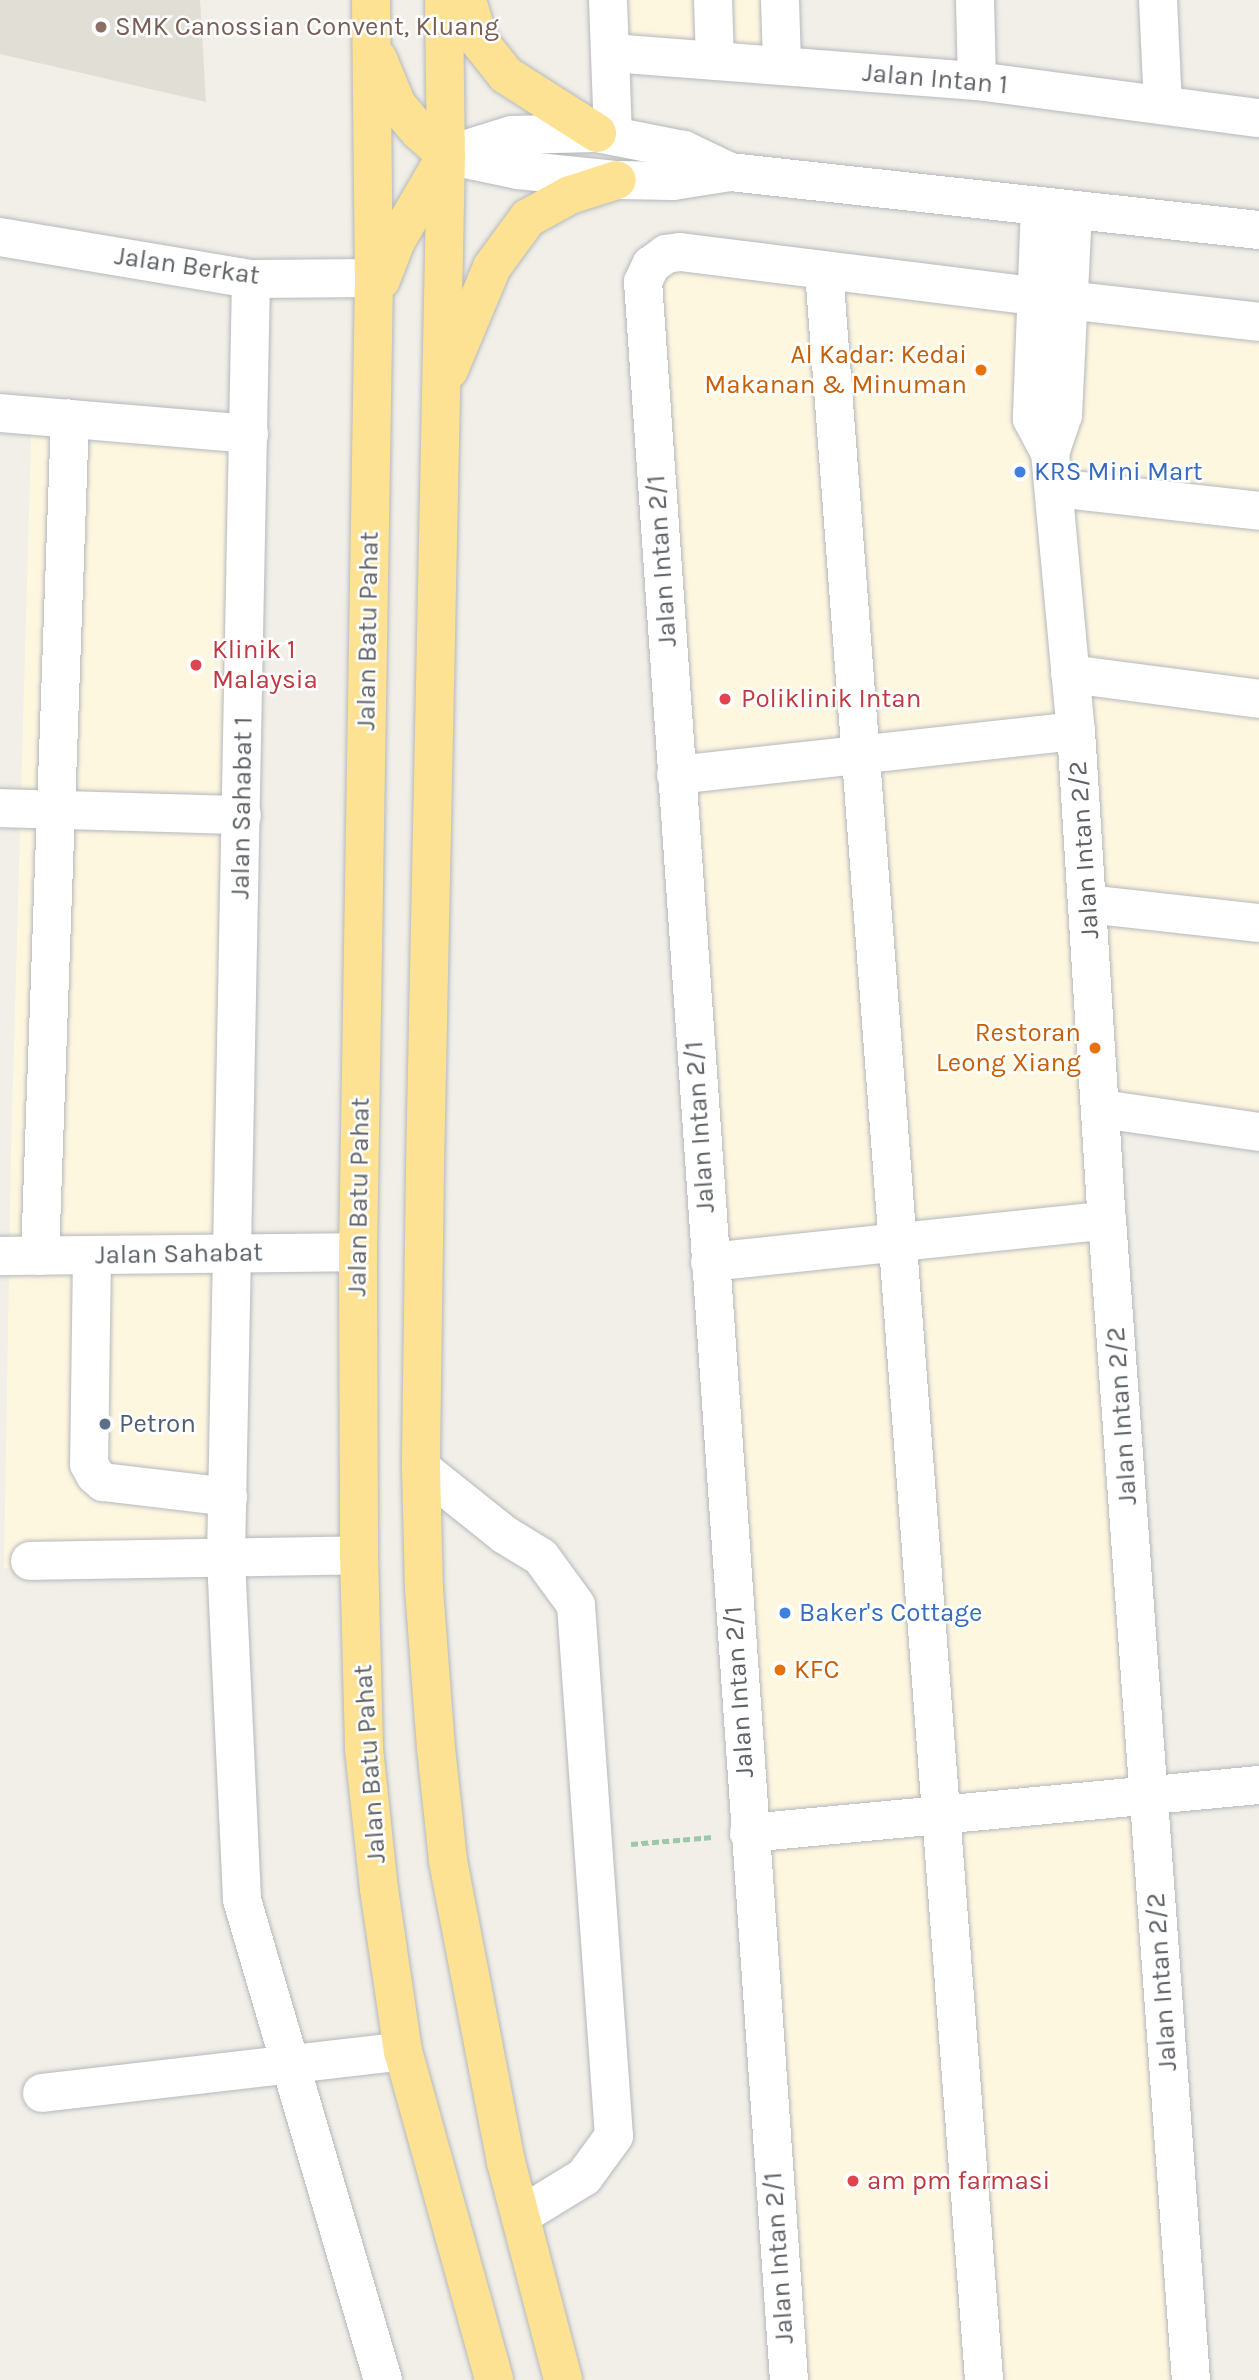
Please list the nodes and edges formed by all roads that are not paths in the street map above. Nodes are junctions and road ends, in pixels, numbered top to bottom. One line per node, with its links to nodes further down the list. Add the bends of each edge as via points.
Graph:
1 (371, 0): 9 (highway, Jalan Batu Pahat)
2 (444, 0): 17 (highway)
3 (467, 0): 16 (highway, via 480,41 506,75)
4 (608, 0): 10 (street)
5 (713, 0): 11 (street)
6 (780, 0): 12 (street)
7 (975, 0): 13 (street)
8 (1157, 0): 14 (street)
9 (372, 42): 17 (highway, via 397,105); 25 (highway, Jalan Batu Pahat)
10 (611, 53): 11 (street, Jalan Intan 1); 16 (street)
11 (715, 60): 12 (street, Jalan Intan 1)
12 (782, 65): 13 (street, Jalan Intan 1)
13 (977, 81): 14 (street, Jalan Intan 1)
14 (1163, 105): 15 (street, Jalan Intan 1)
15 (1259, 118)
16 (605, 133): 17 (street, via 512,135); 18 (street, via 684,150)
17 (446, 155): 19 (street, via 518,170); 25 (highway); 28 (highway)
18 (730, 172): 19 (street, via 673,181); 20 (street)
19 (617, 180): 28 (highway, via 570,195 528,218 492,267)
20 (1056, 208): 21 (street); 26 (street, Jalan Intan 2/2)
21 (1259, 230)
22 (0, 237): 24 (street, Jalan Berkat)
23 (824, 271): 26 (street, Jalan Intan 2/1); 37 (street); 38 (street, Jalan Intan 2/1, via 680,252 666,254 651,265 643,282)
24 (251, 279): 25 (street, Jalan Berkat); 31 (street, Jalan Sahabat 1)
25 (374, 287): 48 (highway, Jalan Batu Pahat)
26 (1051, 298): 27 (street); 32 (street, Jalan Intan 2/2, via 1063,415)
27 (1259, 322)
28 (440, 391): 54 (highway)
29 (0, 413): 30 (street)
30 (69, 419): 31 (street); 40 (street)
31 (249, 434): 41 (street, Jalan Sahabat 1)
32 (1053, 470): 33 (street); 34 (street, Jalan Intan 2/2)
33 (1259, 511)
34 (1070, 674): 35 (street); 36 (street, Jalan Intan 2/2)
35 (1259, 699)
36 (1076, 732): 37 (street); 42 (street, Jalan Intan 2/2)
37 (860, 755): 38 (street); 47 (street)
38 (676, 775): 53 (street, Jalan Intan 2/1)
39 (0, 808): 40 (street)
40 (56, 809): 41 (street); 52 (street)
41 (242, 815): 49 (street, Jalan Sahabat 1)
42 (1087, 904): 43 (street); 44 (street, Jalan Intan 2/2)
43 (1259, 923)
44 (1102, 1109): 45 (street); 46 (street, Jalan Intan 2/2)
45 (1259, 1132)
46 (1107, 1220): 47 (street); 60 (street, Jalan Intan 2/2)
47 (897, 1242): 53 (street); 61 (street)
48 (358, 1252): 49 (street, Jalan Sahabat); 56 (highway, Jalan Batu Pahat)
49 (234, 1254): 50 (street, Jalan Sahabat); 55 (street, Jalan Sahabat 1)
50 (92, 1255): 52 (street, Jalan Sahabat); 55 (street, via 89,1464 94,1475 103,1482)
51 (0, 1256): 52 (street, Jalan Sahabat)
52 (40, 1256)
53 (710, 1262): 62 (street, Jalan Intan 2/1)
54 (421, 1468): 66 (highway, via 427,1629 448,1861 506,2162); 66 (street, via 505,1535 541,1557 576,1605 614,2136 584,2177)
55 (228, 1497): 57 (street, Jalan Sahabat 1)
56 (359, 1555): 57 (street); 63 (highway, Jalan Batu Pahat, via 365,1749 379,1889)
57 (226, 1559): 58 (street); 64 (street, Jalan Sahabat 1, via 242,1900)
58 (30, 1561)
59 (1259, 1785): 60 (street)
60 (1149, 1797): 61 (street); 72 (street, Jalan Intan 2/2)
61 (941, 1816): 62 (street); 71 (street)
62 (749, 1833): 70 (street, Jalan Intan 2/1)
63 (403, 2051): 64 (street); 69 (highway, Jalan Batu Pahat)
64 (290, 2063): 65 (street); 68 (street, Jalan Sahabat 1)
65 (42, 2093)
66 (522, 2215): 67 (highway)
67 (563, 2377)
68 (383, 2380)
69 (494, 2380)
70 (789, 2380)
71 (984, 2380)
72 (1191, 2380)

